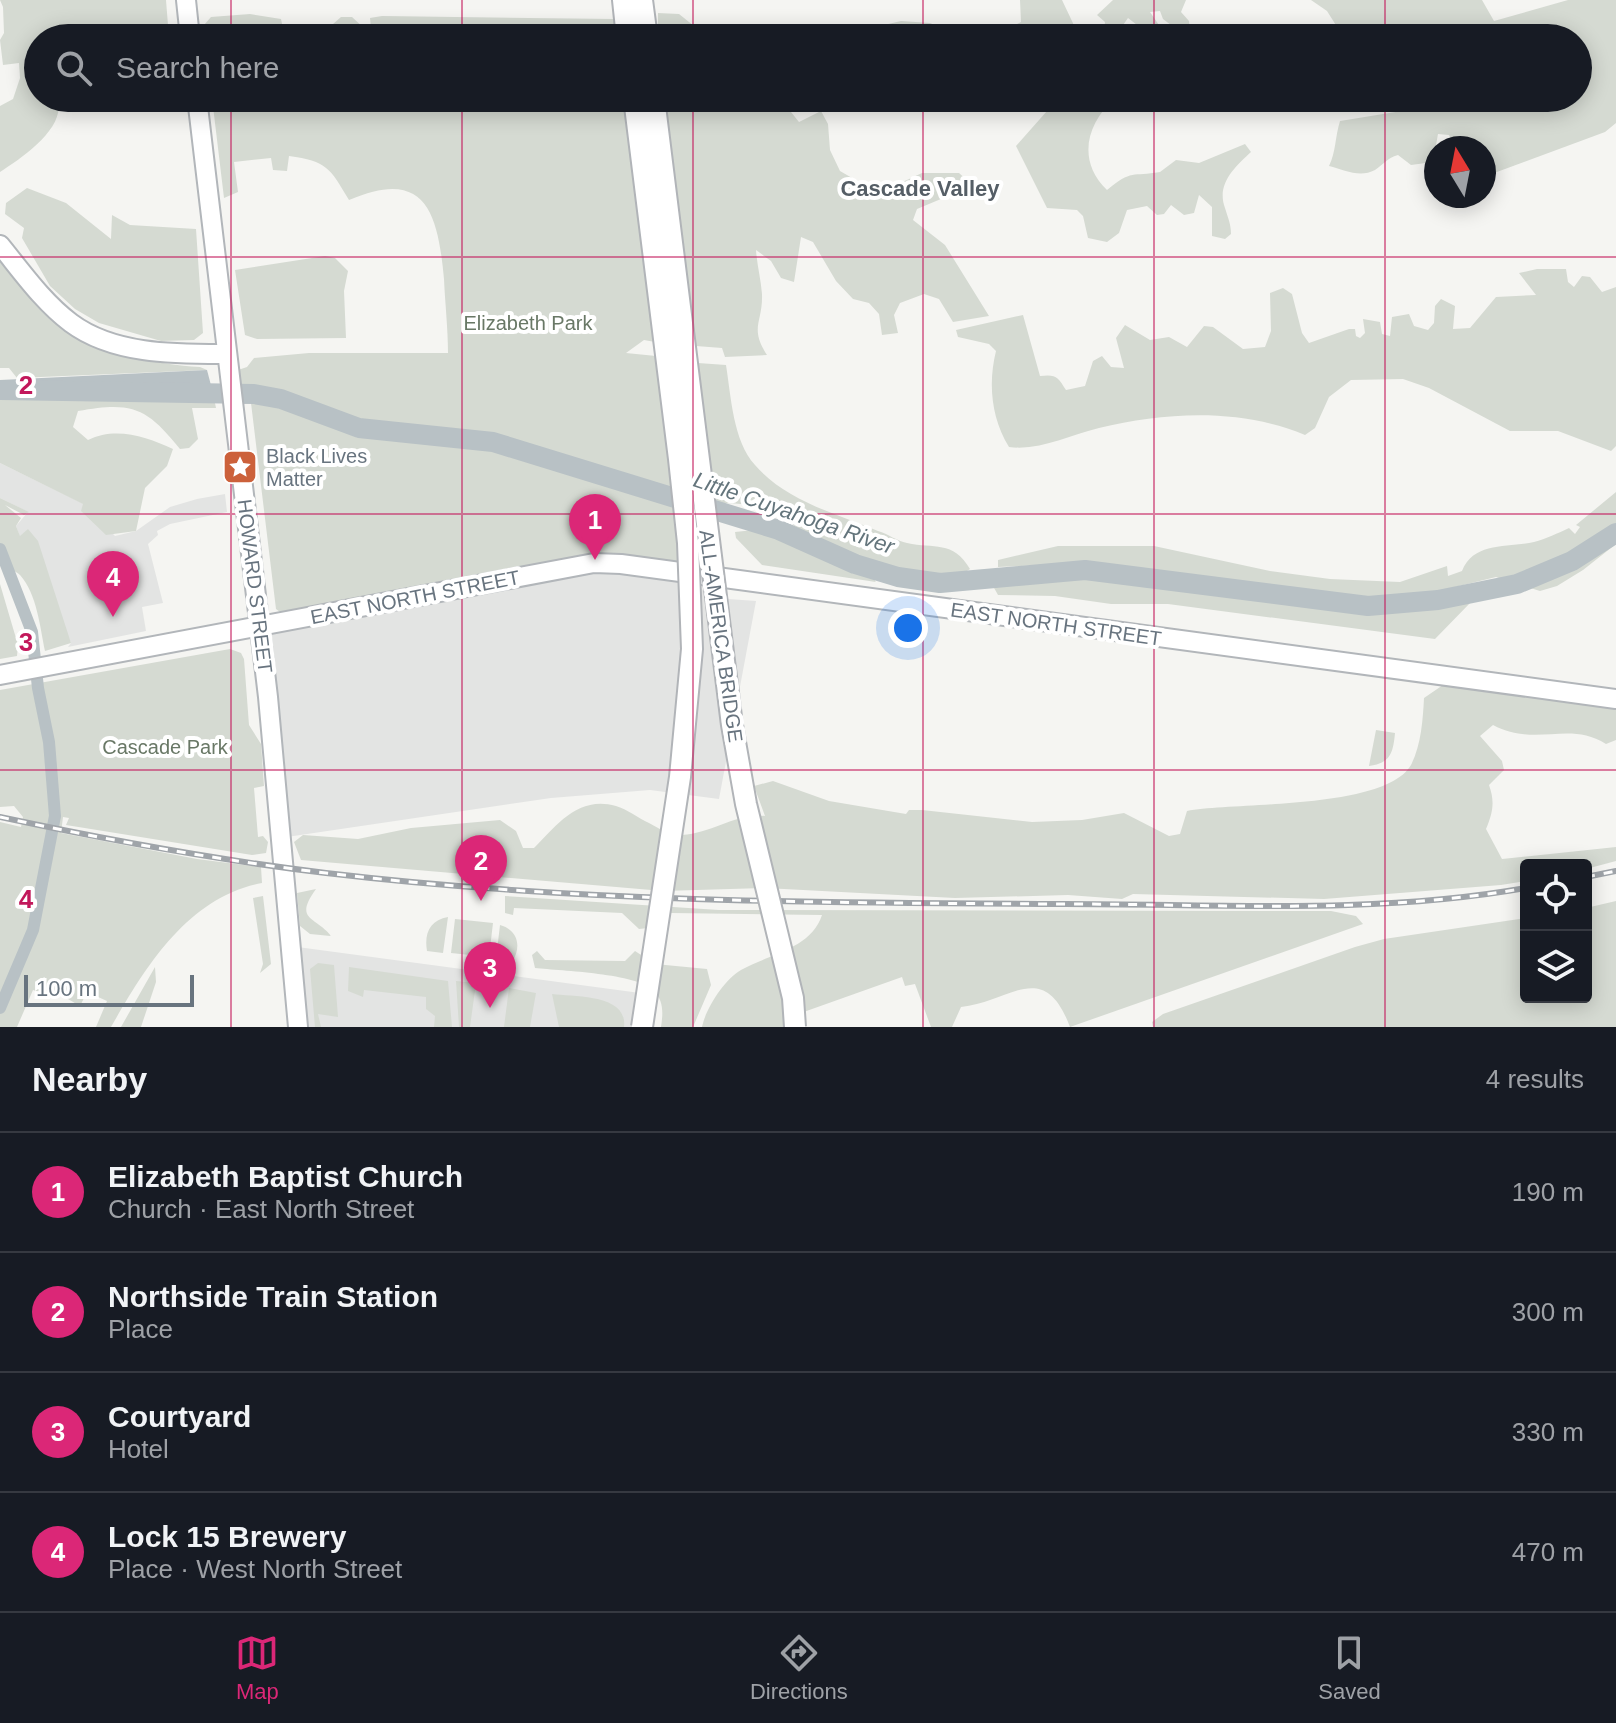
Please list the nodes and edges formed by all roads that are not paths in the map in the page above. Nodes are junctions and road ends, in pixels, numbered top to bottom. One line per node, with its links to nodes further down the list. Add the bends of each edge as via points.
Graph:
1 (186, 0): 4 (street)
2 (623, 0): 5 (main road)
3 (642, 0): 6 (main road)
4 (189, 24)
5 (626, 24)
6 (645, 24)
7 (199, 112): 11 (street, HOWARD STREET)
8 (636, 112): 16 (main road, ALL-AMERICA BRIDGE, bridge, via 688,543 692,649 680,777)
9 (656, 112): 17 (main road, ALL-AMERICA BRIDGE, bridge, via 732,725)
10 (0, 245): 11 (street, via 73,325 150,351)
11 (227, 354): 12 (street, HOWARD STREET)
12 (261, 627): 13 (street, EAST NORTH STREET); 14 (street, EAST NORTH STREET, via 576,565 621,564); 15 (street, HOWARD STREET)
13 (6, 674)
14 (1616, 699)
15 (298, 1027)
16 (642, 1027)
17 (795, 1027)

